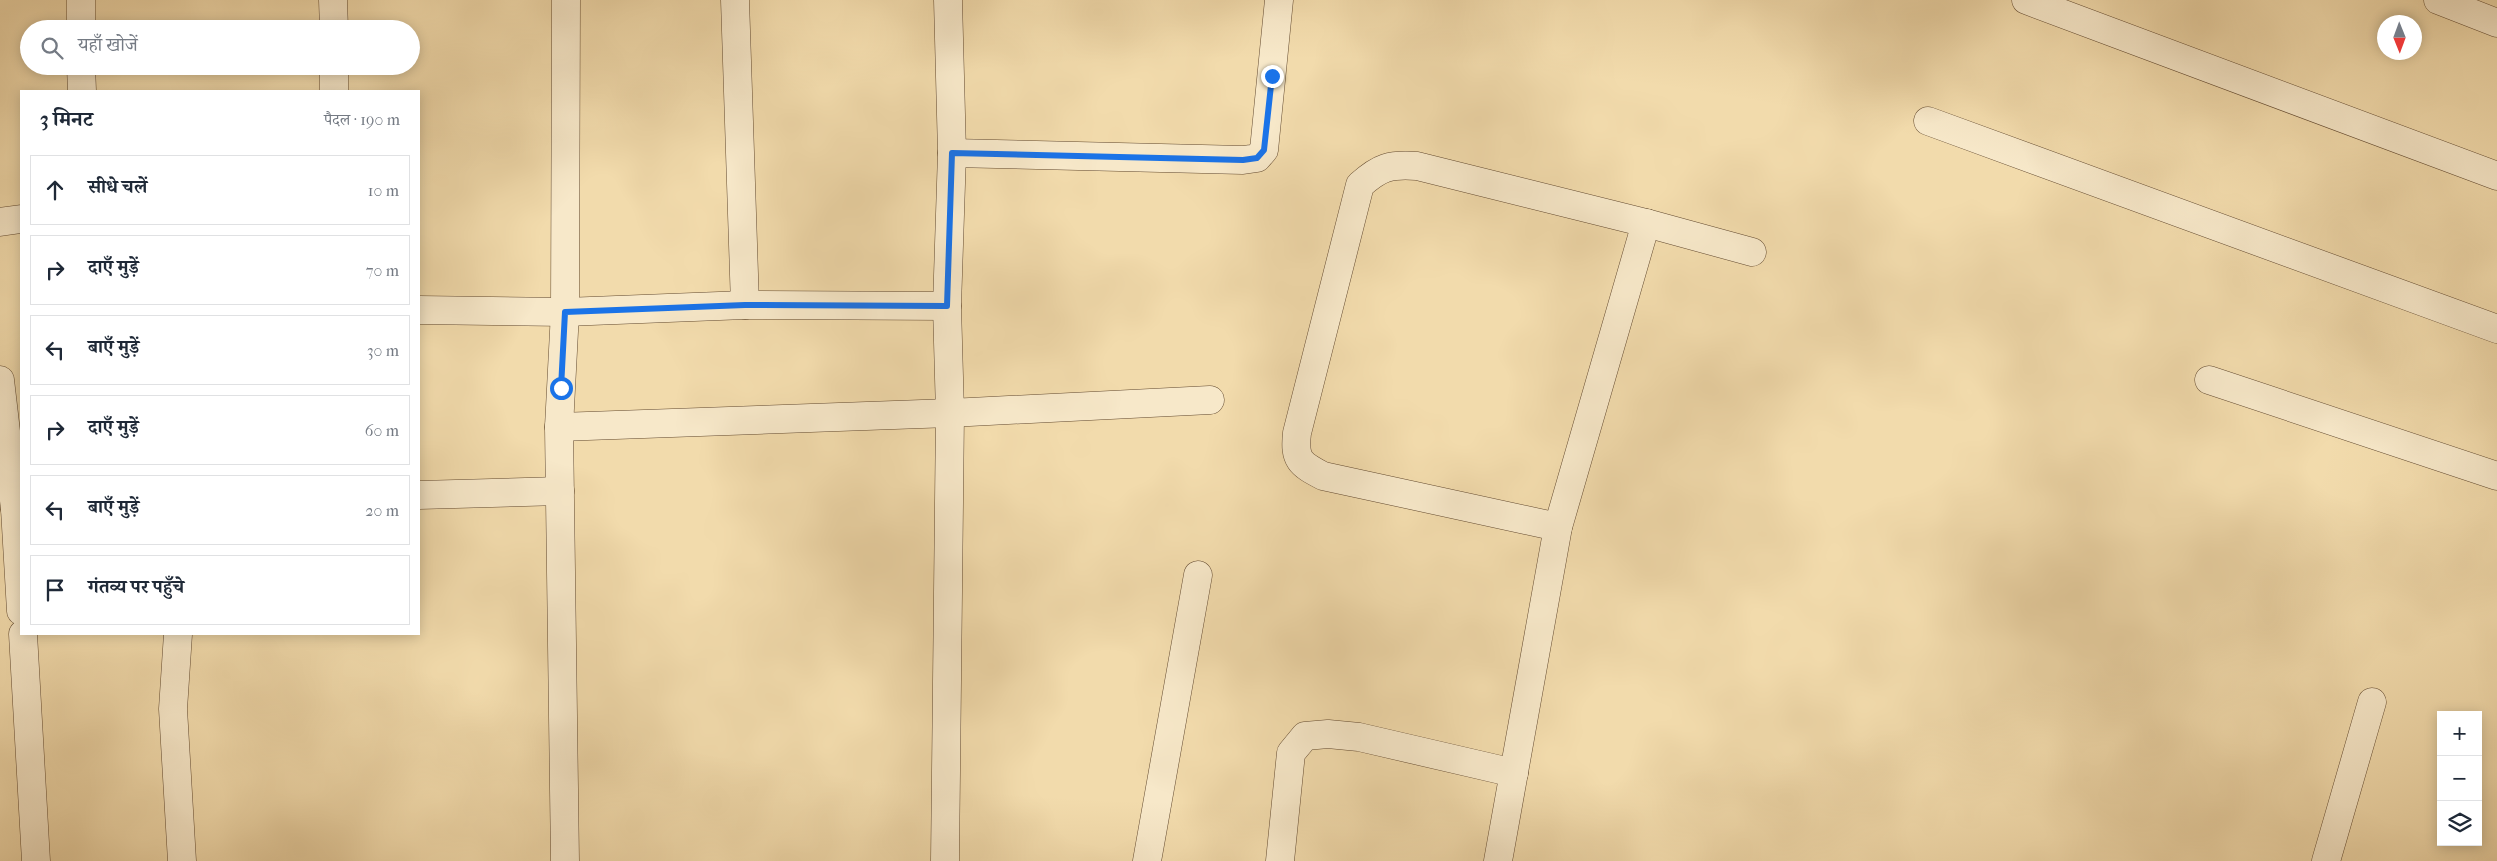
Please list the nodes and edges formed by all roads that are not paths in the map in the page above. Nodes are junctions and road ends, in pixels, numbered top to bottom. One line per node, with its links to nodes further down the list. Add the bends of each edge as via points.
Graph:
1 (81, 0): 9 (street)
2 (334, 0): 10 (street)
3 (566, 0): 26 (street)
4 (734, 0): 23 (street)
5 (948, 0): 17 (street)
6 (1280, 0): 17 (street, via 1264,150 1257,158)
7 (2026, 0): 18 (street)
8 (2438, 0): 11 (street)
9 (81, 20)
10 (334, 20)
11 (2497, 23)
12 (82, 75): 14 (street)
13 (334, 75): 15 (street)
14 (82, 90)
15 (334, 90)
16 (1928, 121): 27 (street)
17 (952, 153): 24 (street)
18 (2497, 176)
19 (20, 219): 20 (street)
20 (0, 222)
21 (1646, 223): 22 (street); 37 (street); 37 (street, via 1417,166 1395,164 1375,172 1360,185 1297,433 1296,450 1302,465 1323,476)
22 (1752, 252)
23 (745, 305): 24 (street); 26 (street)
24 (947, 306): 31 (street)
25 (420, 310): 26 (street)
26 (565, 312): 32 (street)
27 (2497, 328)
28 (0, 380): 36 (street)
29 (2209, 380): 33 (street)
30 (1210, 400): 31 (street)
31 (950, 413): 32 (street); 47 (street)
32 (559, 427): 34 (street)
33 (2497, 476)
34 (560, 491): 35 (street); 46 (street)
35 (420, 495)
36 (18, 508): 39 (street)
37 (1558, 527): 43 (street)
38 (1198, 574): 48 (street)
39 (20, 577)
40 (23, 635): 44 (street)
41 (178, 635): 45 (street, via 173,709)
42 (2372, 702): 51 (street)
43 (1514, 773): 49 (street, via 1359,737 1305,736 1291,753); 50 (street)
44 (36, 861)
45 (182, 861)
46 (565, 861)
47 (945, 861)
48 (1147, 861)
49 (1280, 861)
50 (1498, 861)
51 (2326, 861)

